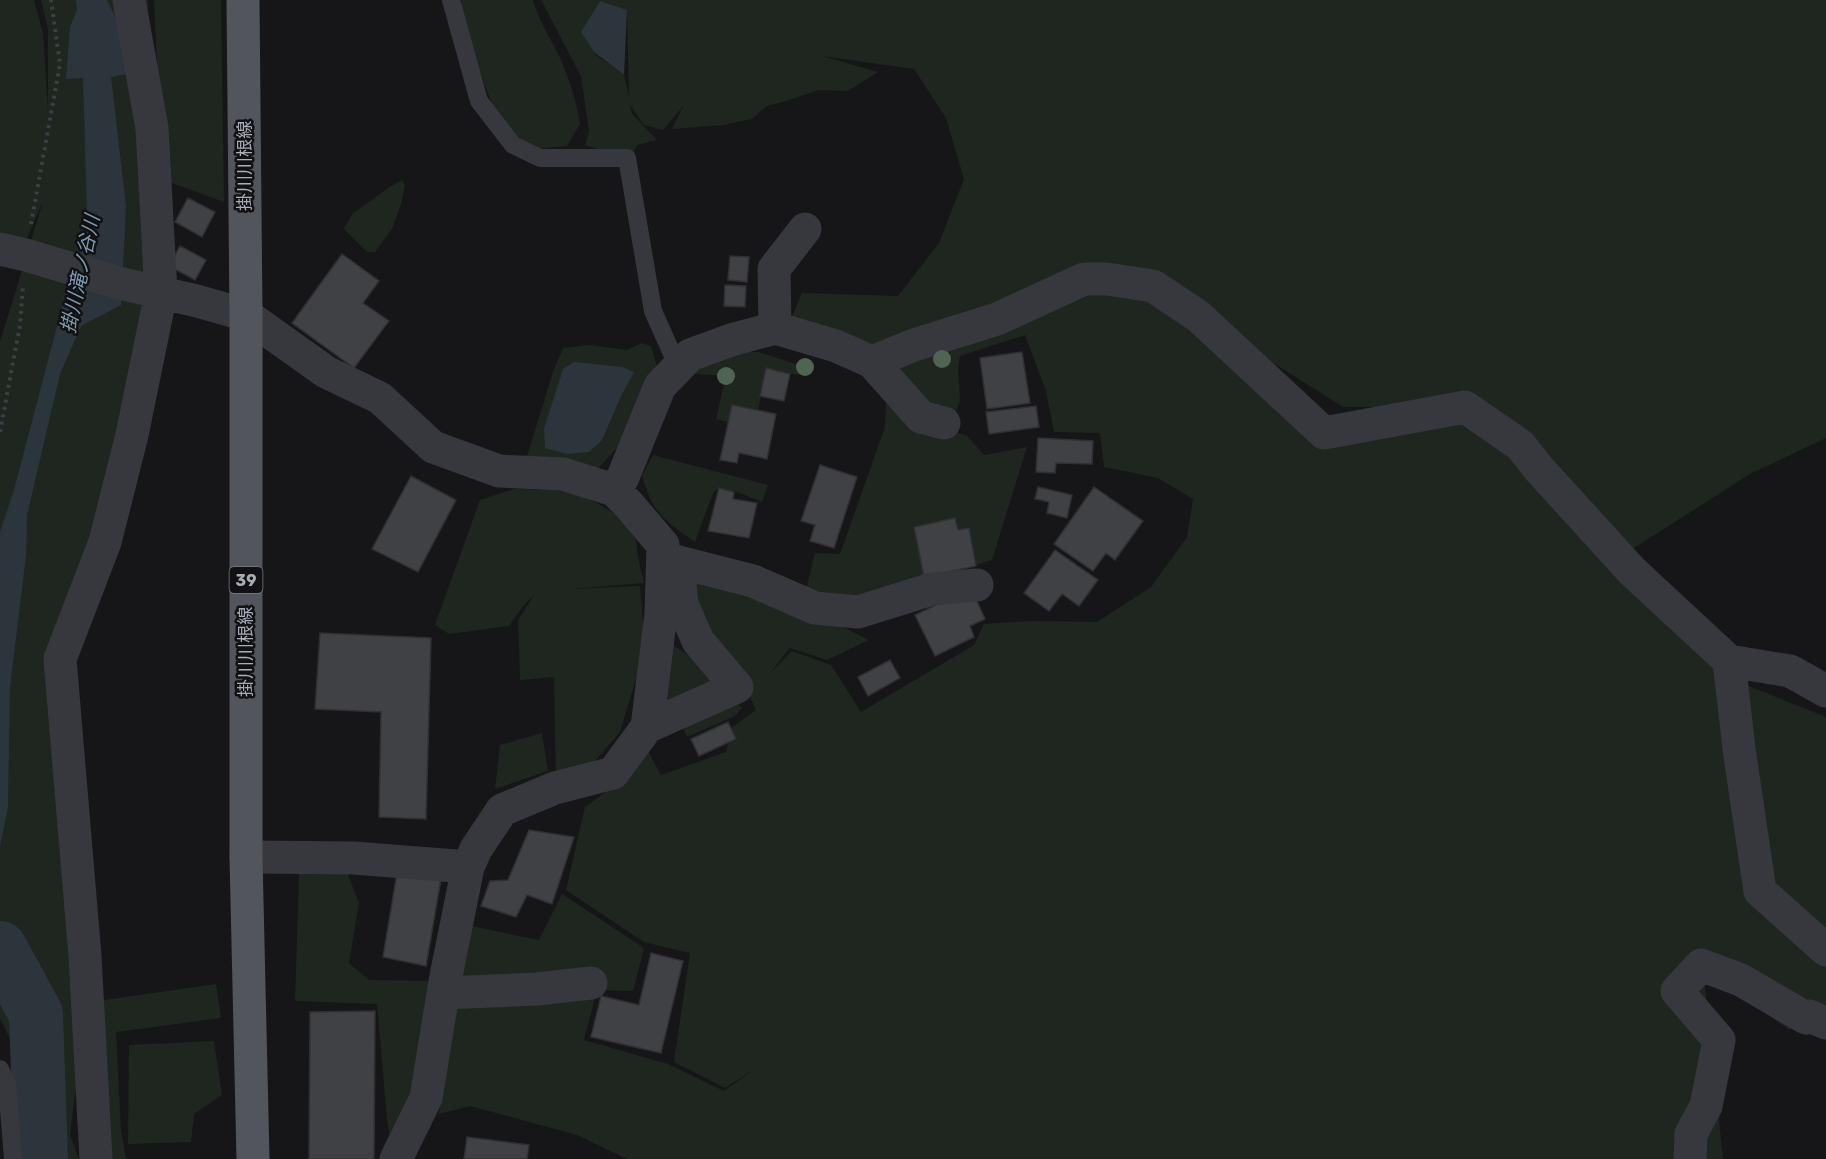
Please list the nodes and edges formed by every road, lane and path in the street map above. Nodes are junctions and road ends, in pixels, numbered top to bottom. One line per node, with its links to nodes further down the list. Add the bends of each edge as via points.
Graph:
1 (51, 0): 6 (path, via 60,64)
2 (129, 0): 7 (street, via 152,128)
3 (243, 0): 8 (main road, 掛川川根線 / 39)
4 (451, 0): 11 (lane, via 480,101 513,145 540,158 627,158 653,311)
5 (805, 229): 9 (street, via 774,269)
6 (13, 252): 7 (street); 13 (path, via 20,325)
7 (161, 292): 8 (street); 28 (street, via 105,542 60,659 85,956)
8 (246, 315): 14 (street, via 326,372 380,398 433,447 499,471 563,474); 20 (main road, 掛川川根線 / 39)
9 (775, 328): 10 (street, via 836,346); 11 (street, via 690,355)
10 (872, 362): 12 (street, via 921,417); 17 (street, via 997,318 1084,279 1153,286 1198,316 1324,433 1465,407 1520,445 1632,572)
11 (678, 367): 14 (street, via 660,386)
12 (944, 423)
13 (0, 432)
14 (614, 490): 15 (street, via 663,545)
15 (670, 560): 16 (street, via 753,581 815,608 858,612 932,589); 19 (street); 19 (street, via 682,604 698,640 737,687)
16 (977, 585)
17 (1729, 661): 18 (street, via 1790,671); 22 (street, via 1760,891)
18 (1826, 691)
19 (647, 727): 21 (street, via 613,773 555,788 502,810)
20 (246, 857): 21 (street, via 354,858); 29 (main road, 掛川川根線 / 39)
21 (468, 867): 24 (street)
22 (1826, 950)
23 (591, 983): 24 (street)
24 (443, 993): 30 (street, via 426,1098)
25 (1826, 1023): 31 (street, via 1806,1018 1741,980 1701,965 1677,991 1719,1040 1706,1106 1691,1134)
26 (0, 1069): 27 (lane, via 7,1084)
27 (13, 1159)
28 (96, 1159)
29 (253, 1159)
30 (396, 1159)
31 (1689, 1159)

